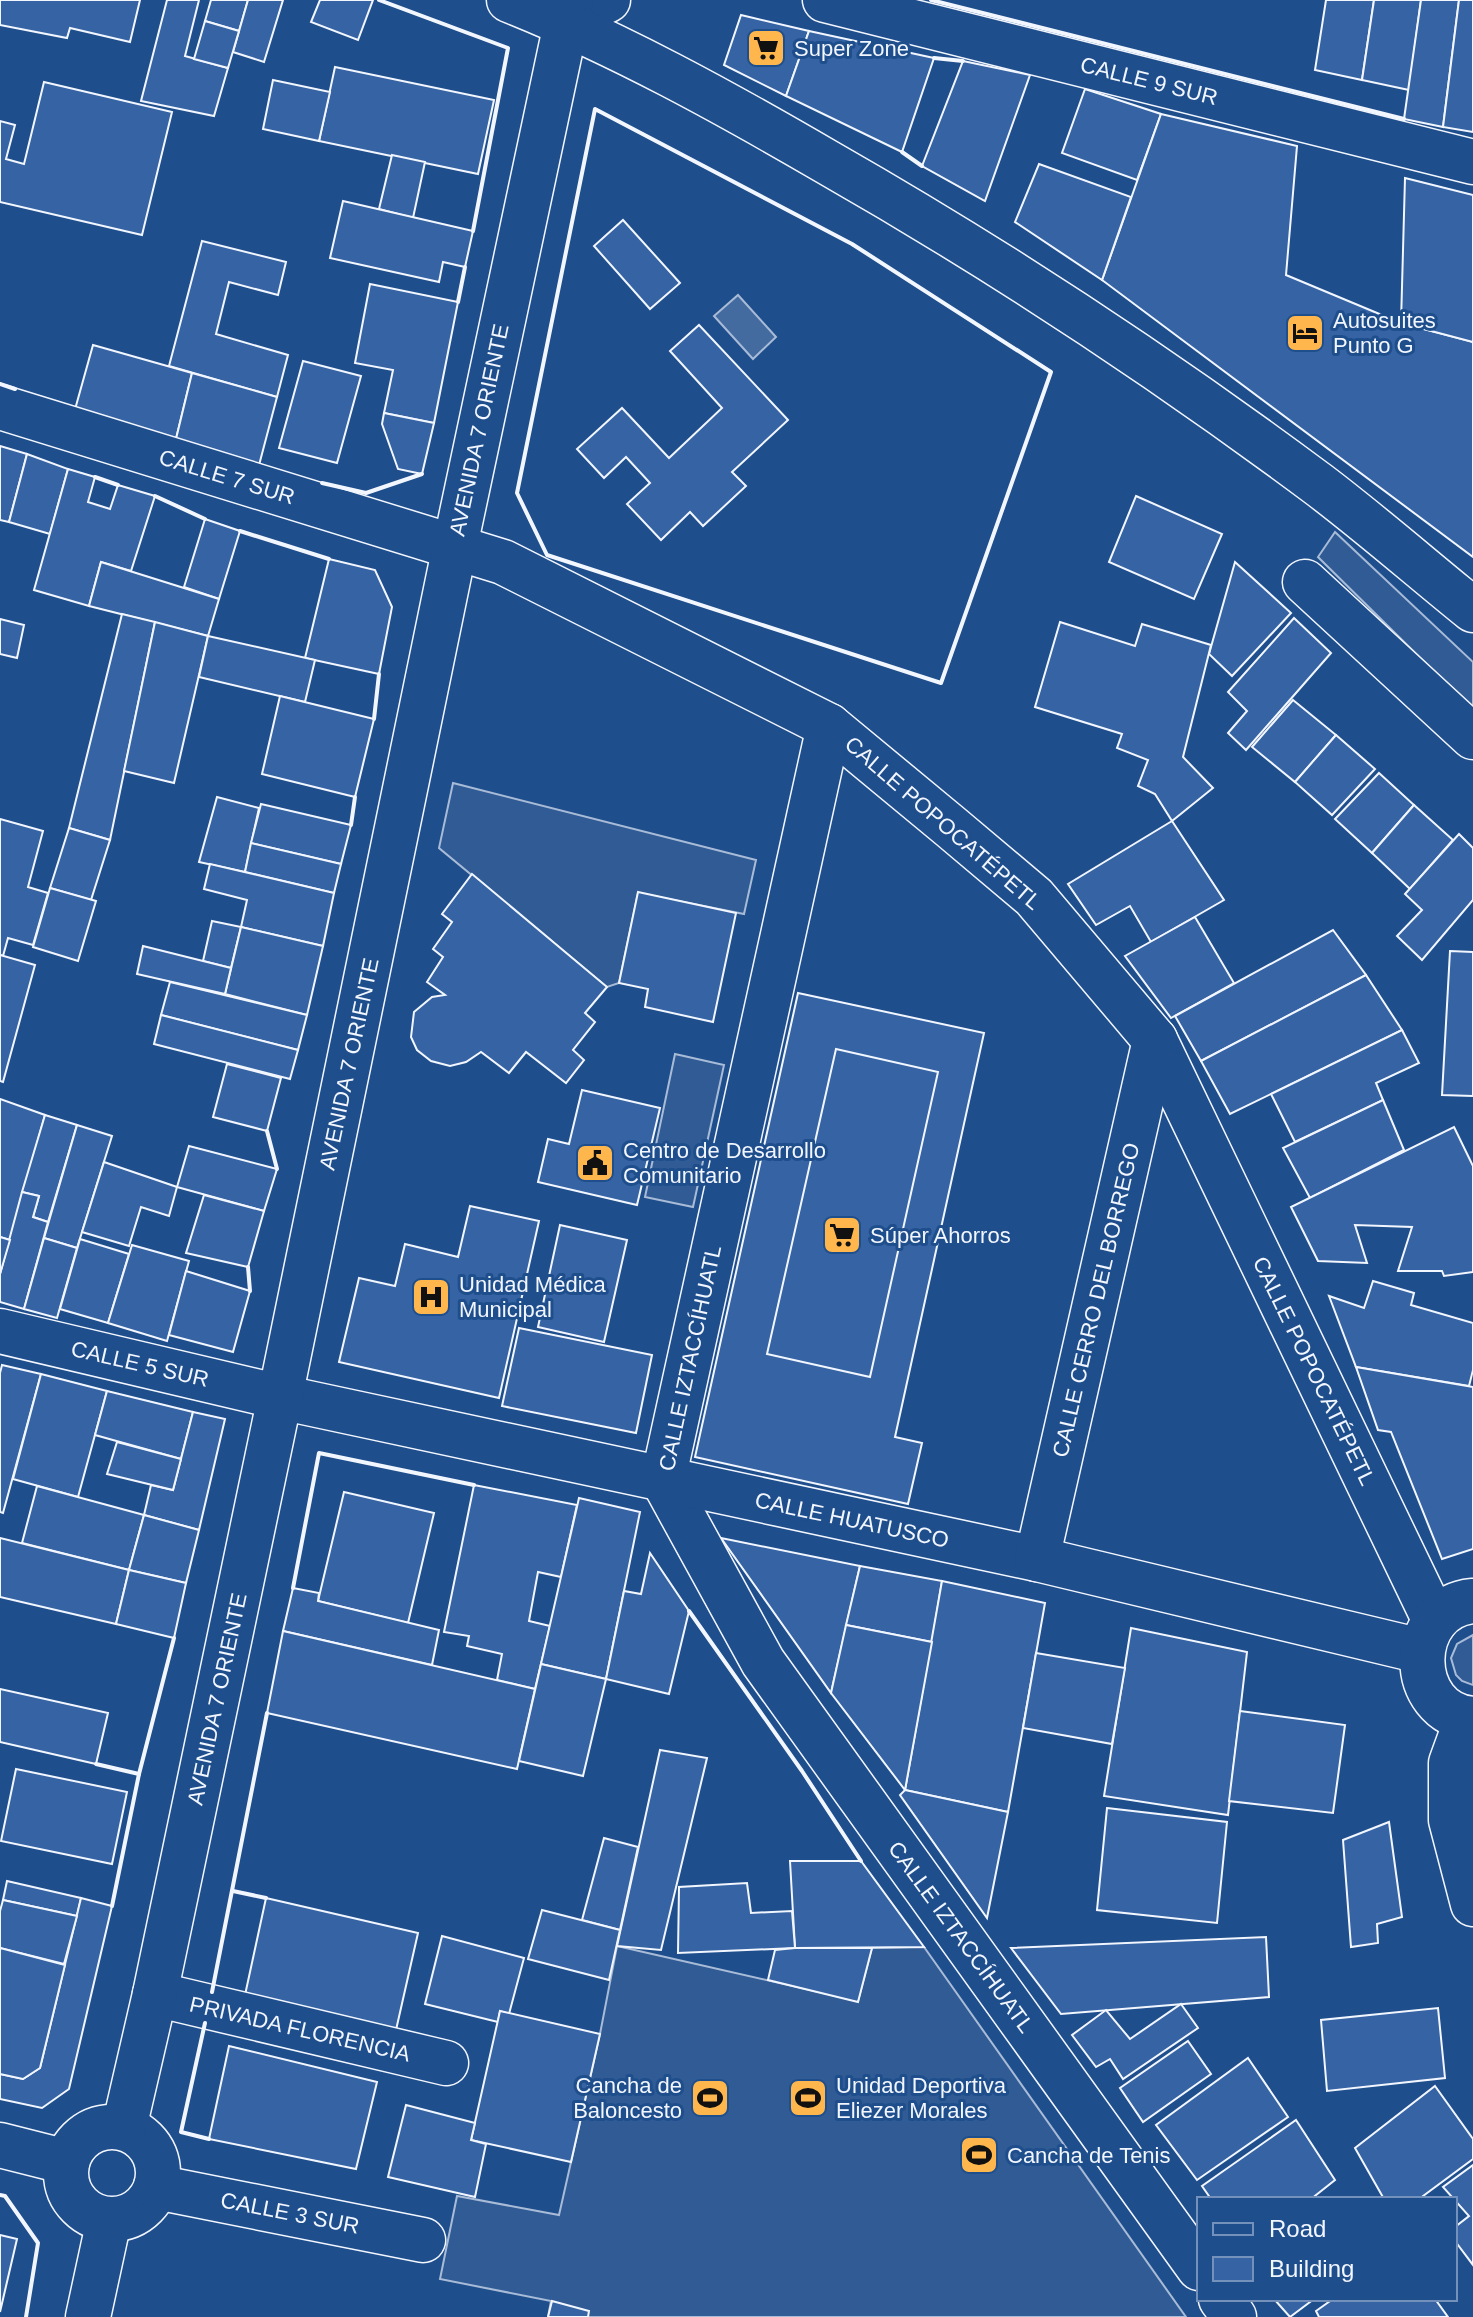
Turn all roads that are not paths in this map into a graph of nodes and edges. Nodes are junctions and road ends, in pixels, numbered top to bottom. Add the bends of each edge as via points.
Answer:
1 (509, 0) edge
2 (608, 0) edge
3 (825, 0) edge
4 (568, 11) edge
5 (1473, 162) edge
6 (0, 407) edge
7 (455, 546) junction
8 (1305, 582) dead end
9 (1473, 610) edge
10 (829, 726) junction
11 (1473, 737) edge
12 (1155, 1040) junction
13 (0, 1331) edge
14 (280, 1397) junction
15 (663, 1480) junction
16 (1037, 1559) junction
17 (1473, 1601) edge
18 (1428, 1636) junction
19 (1470, 1719) edge
20 (1473, 1904) edge
21 (155, 1994) junction
22 (446, 2063) dead end
23 (124, 2128) junction
24 (0, 2145) edge
25 (67, 2162) junction
26 (156, 2187) junction
27 (109, 2220) junction
28 (423, 2240) dead end
29 (1197, 2265) edge
30 (88, 2317) edge

1 - 4 street
2 - 4 street
3 - 5 street, CALLE 9 SUR
4 - 7 street, AVENIDA 7 ORIENTE
4 - 9 street via 922,216 1115,340 1319,486
6 - 7 street, CALLE 7 SUR
7 - 10 street, CALLE POPOCATÉPETL via 503,562
7 - 14 street, AVENIDA 7 ORIENTE
8 - 11 street
10 - 12 street, CALLE POPOCATÉPETL via 1034,897
10 - 15 street, CALLE IZTACCÍHUATL
12 - 16 street, CALLE CERRO DEL BORREGO
12 - 18 street, CALLE POPOCATÉPETL
13 - 14 street, CALLE 5 SUR
14 - 15 street, CALLE HUATUSCO
14 - 21 street, AVENIDA 7 ORIENTE
15 - 16 street, CALLE HUATUSCO
15 - 29 street, CALLE IZTACCÍHUATL via 763,1662
16 - 18 street, CALLE HUATUSCO
17 - 18 street via 1449,1609
18 - 19 street, CALLE POPOCATÉPETL via 1421,1670 1432,1694 1451,1712
19 - 20 street via 1451,1763 1451,1820
21 - 22 street, PRIVADA FLORENCIA
21 - 23 street, AVENIDA 7 ORIENTE
23 - 25 street via 92,2131 71,2149
23 - 26 street via 155,2155
24 - 25 street
25 - 27 street via 69,2191 76,2202
26 - 27 street via 140,2210
26 - 28 street, CALLE 3 SUR
27 - 30 street

